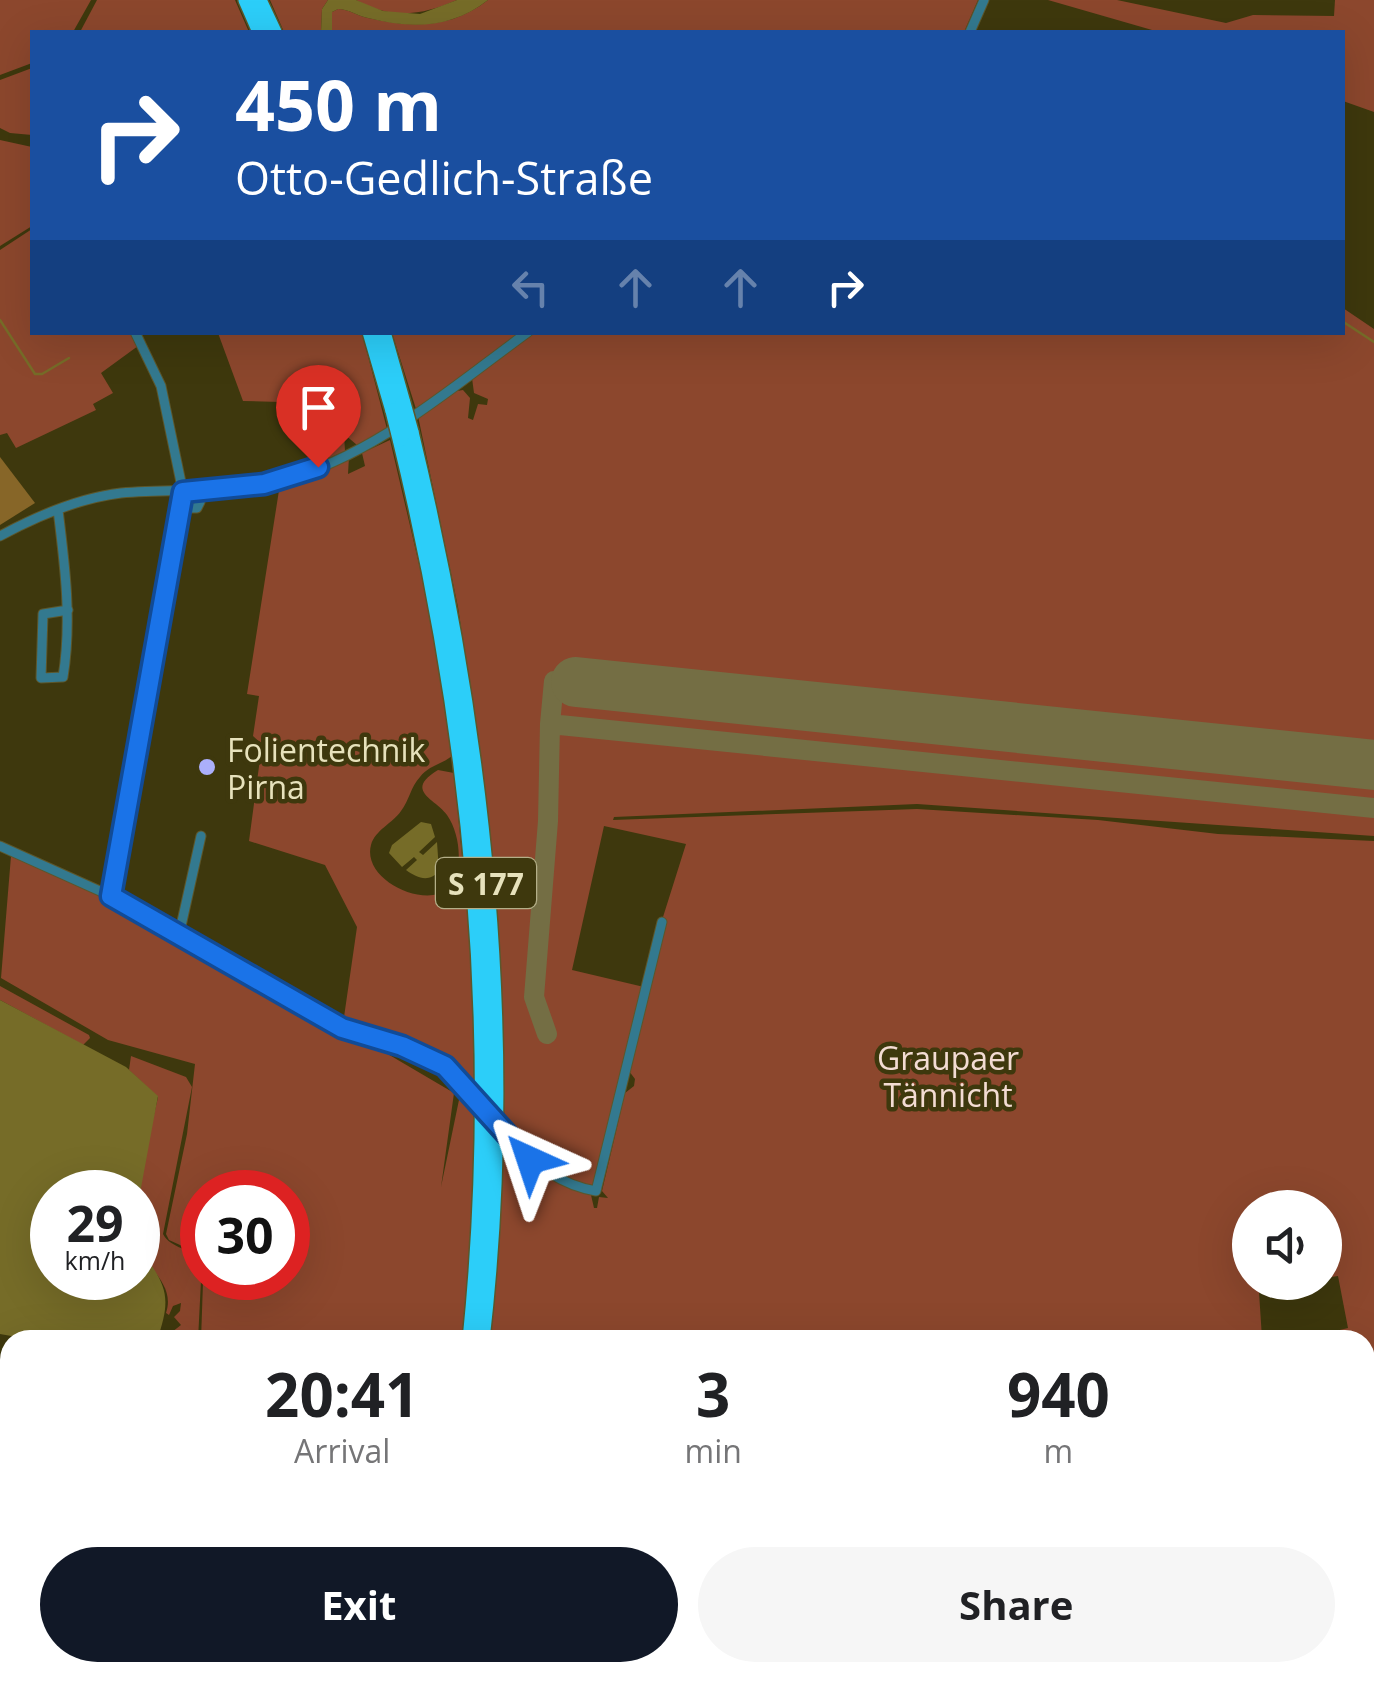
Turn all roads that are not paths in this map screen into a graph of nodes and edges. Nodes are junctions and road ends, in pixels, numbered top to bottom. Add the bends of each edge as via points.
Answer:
1 (246, 0) edge
2 (260, 0) edge
3 (984, 0) edge
4 (259, 30) edge
5 (273, 30) edge
6 (971, 30) edge
7 (136, 335) edge
8 (371, 335) edge
9 (384, 335) edge
10 (524, 335) edge
11 (398, 407) junction
12 (406, 436) junction
13 (198, 491) junction
14 (183, 492) junction
15 (180, 508) junction
16 (58, 510) junction
17 (0, 536) edge
18 (68, 610) junction
19 (201, 836) dead end
20 (0, 846) edge
21 (111, 896) junction
22 (662, 922) dead end
23 (179, 935) junction
24 (471, 1330) edge
25 (483, 1330) edge

1 - 4 highway
2 - 5 highway
3 - 6 street
7 - 14 street via 164,396
8 - 11 highway, S 177
9 - 11 highway, S 177
10 - 13 street via 350,453 279,481
11 - 12 highway, S 177, bridge
12 - 24 highway, S 177 via 455,710 480,959 481,1176
12 - 25 highway, S 177 via 450,608 485,868 495,1087
13 - 14 street
13 - 15 street via 197,508
14 - 15 street
14 - 16 street via 123,493
15 - 21 street
16 - 17 street
16 - 18 street
18 - 18 street via 64,677 41,678 43,614
19 - 23 street
20 - 21 street
21 - 23 street
22 - 23 street, bridge via 596,1191 539,1168 466,1085 430,1058 342,1028

